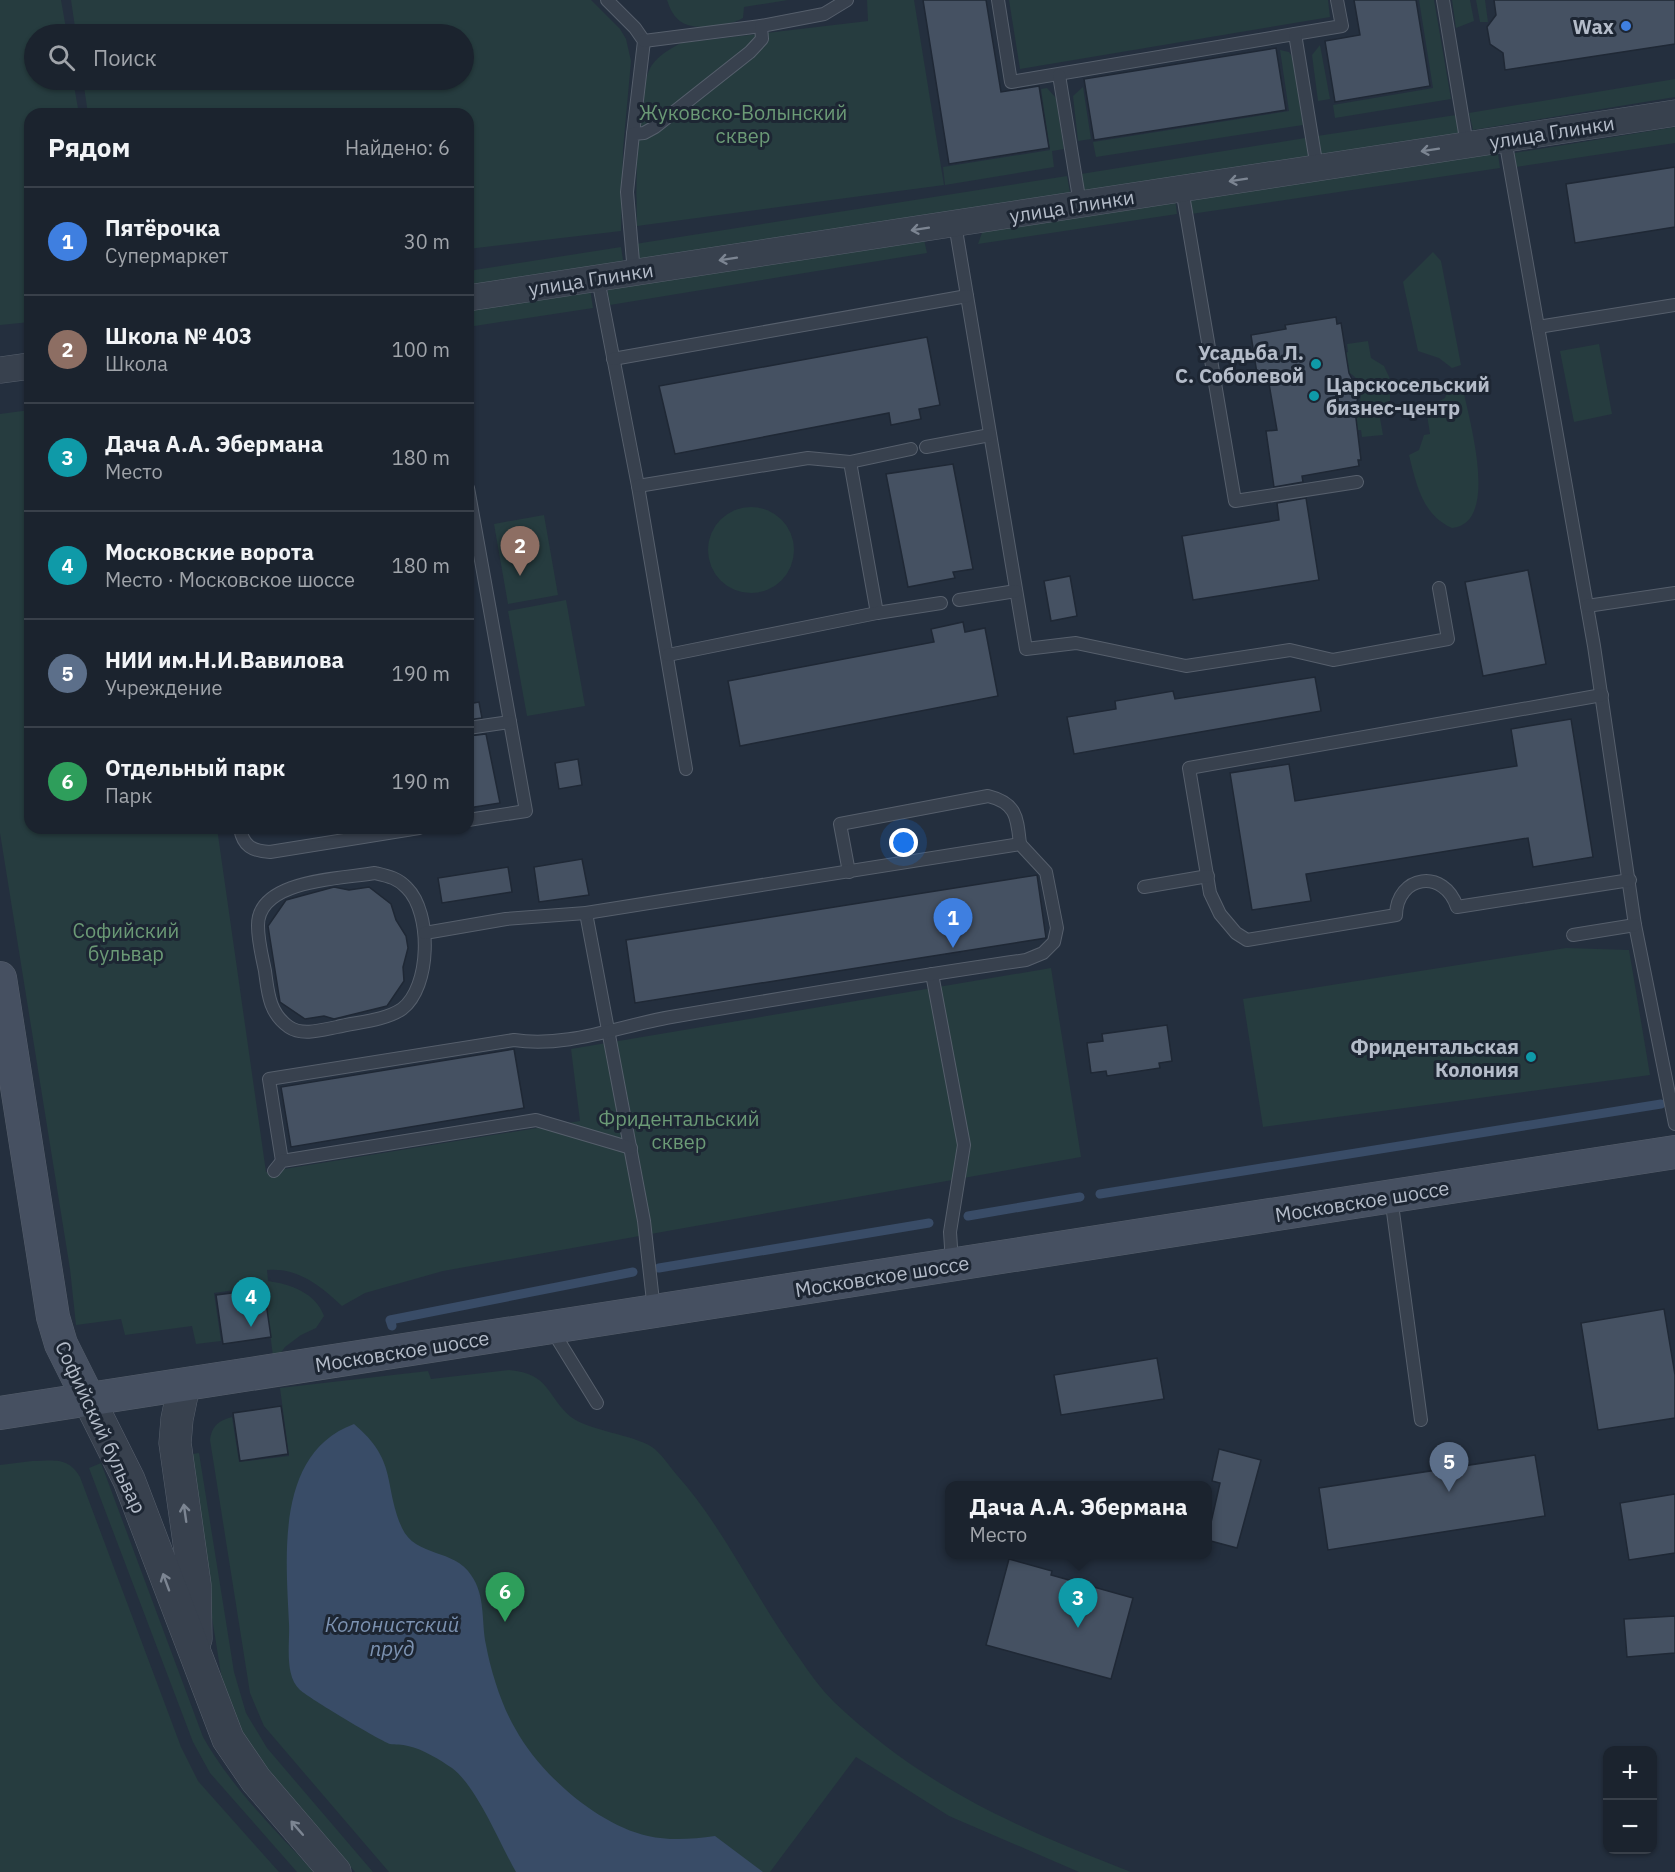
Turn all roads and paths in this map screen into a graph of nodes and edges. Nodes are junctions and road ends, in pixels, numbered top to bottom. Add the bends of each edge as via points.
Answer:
1 (607, 0) edge
2 (847, 0) edge
3 (998, 0) edge
4 (1337, 0) edge
5 (1443, 0) edge
6 (762, 26) junction
7 (1295, 34) junction
8 (644, 41) junction
9 (1059, 75) junction
10 (1675, 112) edge
11 (633, 134) junction
12 (1504, 139) junction
13 (1467, 145) junction
14 (1317, 168) junction
15 (1182, 189) junction
16 (1080, 204) junction
17 (955, 224) junction
18 (634, 273) junction
19 (598, 279) junction
20 (474, 297) edge
21 (967, 297) junction
22 (1675, 304) edge
23 (1538, 327) junction
24 (613, 359) junction
25 (24, 367) edge
26 (0, 370) edge
27 (990, 435) junction
28 (926, 447) dead end
29 (911, 449) dead end
30 (850, 462) junction
31 (1357, 482) dead end
32 (638, 486) junction
33 (474, 521) edge
34 (1440, 588) dead end
35 (1016, 591) junction
36 (1675, 593) edge
37 (959, 600) dead end
38 (941, 603) dead end
39 (1587, 606) junction
40 (877, 613) junction
41 (668, 656) junction
42 (1602, 695) junction
43 (510, 722) junction
44 (474, 727) edge
45 (686, 769) dead end
46 (474, 819) edge
47 (242, 834) edge
48 (382, 834) edge
49 (1020, 844) junction
50 (849, 872) junction
51 (1208, 876) junction
52 (1630, 880) junction
53 (1144, 887) dead end
54 (586, 913) junction
55 (1635, 925) junction
56 (425, 933) junction
57 (1573, 935) dead end
58 (932, 974) junction
59 (0, 978) edge
60 (609, 1031) junction
61 (6, 1053) edge
62 (1675, 1124) edge
63 (631, 1148) junction
64 (1675, 1152) edge
65 (1391, 1196) junction
66 (952, 1265) junction
67 (654, 1311) junction
68 (551, 1327) junction
69 (184, 1385) junction
70 (89, 1400) junction
71 (597, 1403) dead end
72 (0, 1413) edge
73 (1421, 1420) dead end
74 (196, 1655) junction
75 (335, 1872) edge

1 - 8 lane
2 - 6 lane via 824,14
3 - 9 lane via 1011,82
4 - 7 lane via 1342,26
5 - 13 lane
6 - 8 lane
6 - 11 lane via 762,39 750,52 655,127
7 - 9 lane
7 - 14 lane
8 - 11 lane
9 - 16 lane
10 - 12 street, улица Глинки
11 - 18 lane via 627,192
12 - 13 street, улица Глинки
12 - 23 lane
13 -> 14 street, улица Глинки
14 -> 15 street, улица Глинки
15 - 16 street, улица Глинки
15 - 31 lane via 1235,501
16 - 17 street, улица Глинки
17 -> 18 street, улица Глинки
17 - 21 lane
18 - 19 street, улица Глинки
19 - 20 street, улица Глинки
19 - 24 lane
21 - 24 lane
21 - 27 lane
22 - 23 lane
23 - 39 lane
24 - 32 lane
25 - 26 street
27 - 28 lane
27 - 35 lane
29 - 30 lane
30 - 32 lane via 808,458
30 - 40 lane
32 - 41 lane
33 - 43 lane
34 - 35 lane via 1448,639 1333,660 1290,650 1186,666 1076,643 1026,650
35 - 37 lane
36 - 39 lane
38 - 40 lane
39 - 42 lane
40 - 41 lane
41 - 45 lane
42 - 51 lane via 1189,768
42 - 52 lane
43 - 44 lane
43 - 46 lane via 526,811
47 - 48 lane via 246,845 256,852 270,852
49 - 50 lane
49 - 50 lane via 1012,808 1002,799 988,796 840,824
49 - 58 lane via 1046,872 1057,928 1054,942 1043,953 1026,960
50 - 54 lane
51 - 52 lane via 1210,893 1220,914 1247,940 1396,915 1399,897 1422,881 1440,884 1457,907
51 - 53 lane
52 - 55 lane
54 - 56 lane via 506,919
54 - 60 lane
55 - 57 lane
55 - 62 lane
56 - 56 lane via 417,990 389,1016 313,1032 294,1031 281,1022 271,1006 257,925 270,898 285,888 375,873 393,877 417,901
58 - 60 lane via 631,1024
58 - 66 lane via 964,1145 950,1232
59 - 61 main road, Софийский бульвар
60 - 63 lane
60 - 63 lane via 540,1044 514,1040 268,1079 278,1166 536,1120
61 - 70 main road, Софийский бульвар via 53,1317 61,1344
63 - 67 lane
64 - 65 main road, Московское шоссе
65 - 66 main road, Московское шоссе
65 - 73 lane
66 - 67 main road, Московское шоссе
67 - 68 main road, Московское шоссе
68 - 69 main road, Московское шоссе
68 - 71 lane
69 - 70 main road, Московское шоссе
74 -> 69 street, Софийский бульвар via 195,1585 175,1443
70 - 72 main road, Московское шоссе
74 -> 70 street, Софийский бульвар via 129,1480
75 -> 74 street, Софийский бульвар via 256,1780 228,1740

